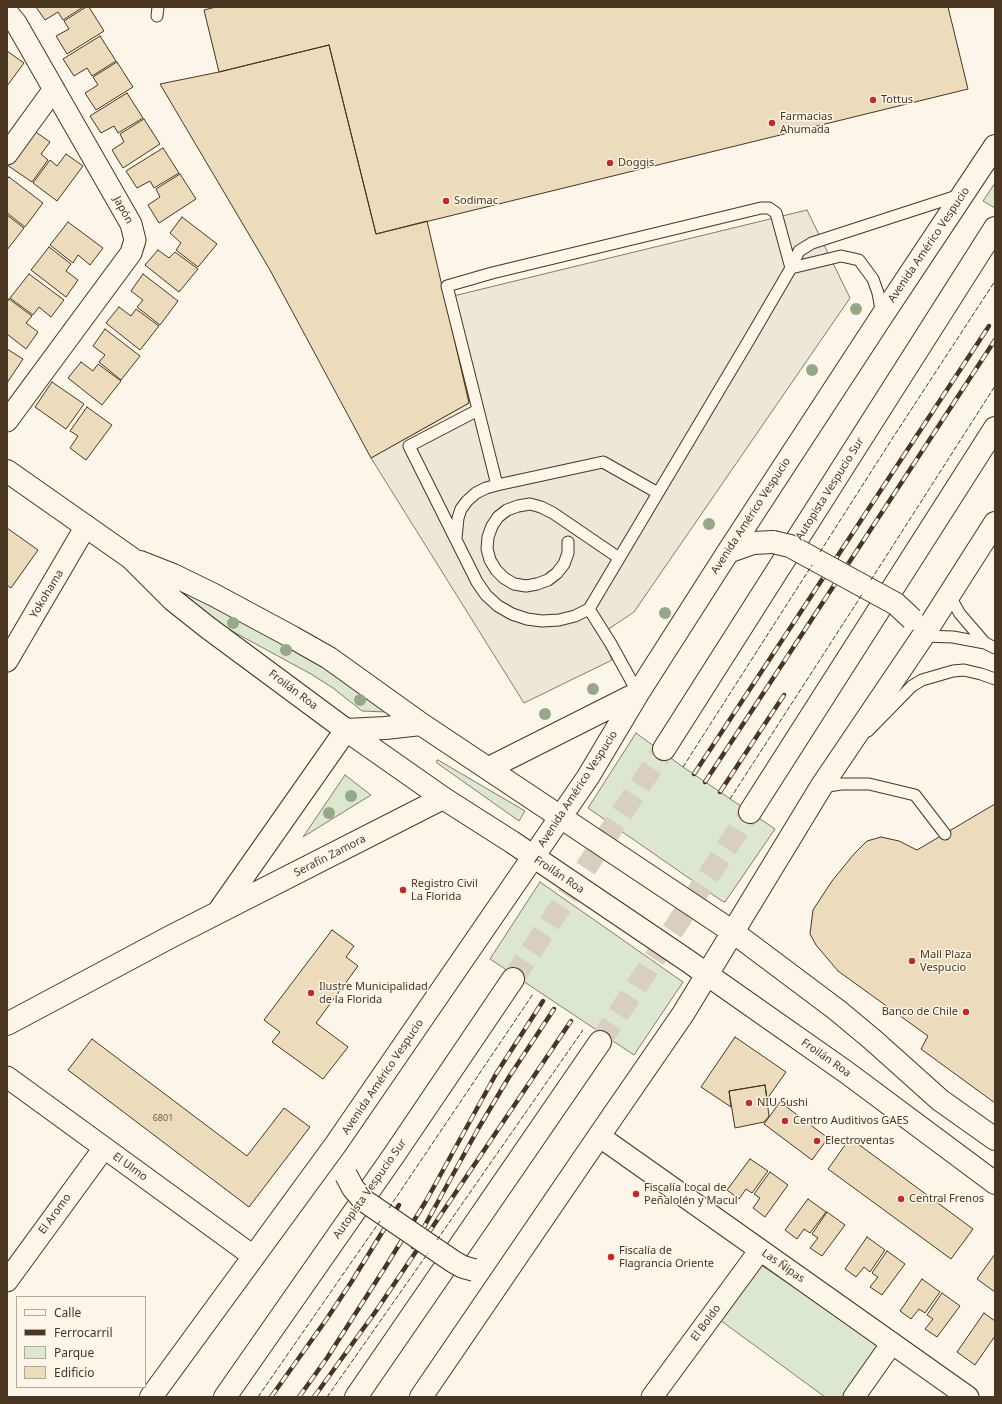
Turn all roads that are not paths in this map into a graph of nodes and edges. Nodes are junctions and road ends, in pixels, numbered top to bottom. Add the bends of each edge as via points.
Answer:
1 (7, 12) edge
2 (54, 89) junction
3 (994, 148) edge
4 (7, 154) edge
5 (962, 194) junction
6 (995, 228) edge
7 (790, 268) junction
8 (882, 316) junction
9 (478, 410) junction
10 (7, 420) edge
11 (995, 428) edge
12 (7, 471) edge
13 (498, 485) junction
14 (658, 493) junction
15 (995, 523) edge
16 (86, 526) junction
17 (456, 538) junction
18 (568, 542) dead end
19 (728, 552) junction
20 (131, 558) junction
21 (619, 558) junction
22 (949, 595) junction
23 (589, 609) junction
24 (917, 627) junction
25 (990, 646) edge
26 (7, 661) edge
27 (995, 679) edge
28 (638, 693) junction
29 (421, 724) junction
30 (346, 730) junction
31 (664, 749) tunnel mouth
32 (841, 756) junction
33 (489, 768) junction
34 (821, 787) junction
35 (443, 798) junction
36 (750, 812) tunnel mouth
37 (562, 817) junction
38 (945, 834) dead end
39 (534, 858) junction
40 (218, 914) junction
41 (733, 932) junction
42 (708, 975) junction
43 (513, 979) tunnel mouth
44 (7, 1024) edge
45 (600, 1042) tunnel mouth
46 (7, 1076) edge
47 (599, 1136) junction
48 (995, 1139) edge
49 (336, 1144) junction
50 (104, 1148) junction
51 (995, 1183) edge
52 (760, 1250) junction
53 (253, 1256) junction
54 (512, 1265) junction
55 (7, 1281) edge
56 (892, 1343) junction
57 (151, 1397) edge
58 (225, 1397) edge
59 (356, 1397) edge
60 (421, 1397) edge
61 (652, 1397) edge
62 (854, 1397) edge
63 (968, 1397) edge

1 - 2 street, Japón
2 - 4 street
2 - 10 street, Japón via 131,224 135,240 131,253
3 - 5 main road, Avenida Américo Vespucio
5 - 7 lane via 812,243 799,251
5 - 8 main road, Avenida Américo Vespucio
6 - 31 main road, Autopista Vespucio Sur
7 - 8 lane via 841,256 859,260 873,279
7 - 9 lane via 776,213 769,208 761,208 447,286
7 - 14 lane
8 - 19 main road, Avenida Américo Vespucio
9 - 13 lane
9 - 17 lane via 409,446
11 - 36 main road
12 - 16 main road, Froilán Roa
13 - 14 lane via 604,462
13 - 17 lane via 476,493 467,501 458,518
14 - 21 lane
15 - 22 main road
16 - 20 main road, Froilán Roa
16 - 26 street, Yokohama
17 - 23 lane via 481,588 498,606 512,614 542,621 559,620
18 - 21 lane via 568,553 557,573 548,580 526,586 514,584 504,578 490,560 487,549 488,537 498,517 507,510 530,504 541,506 553,513
19 - 24 main road, bridge via 753,544 773,542 790,546 896,604
19 - 28 main road, Avenida Américo Vespucio
20 - 29 main road, Froilán Roa via 180,579 329,658
20 - 30 main road, Froilán Roa via 173,600
21 - 23 lane
22 - 24 main road
22 - 25 lane via 960,614
23 - 28 lane
24 - 25 lane
24 - 32 main road
27 - 32 lane via 964,670 922,680 912,686
28 - 33 main road
28 - 37 main road, Avenida Américo Vespucio
29 - 30 main road
29 - 33 main road, Froilán Roa
30 - 35 main road, Froilán Roa
30 - 40 main road, Serafín Zamora
32 - 34 main road
33 - 37 main road, Froilán Roa
34 - 38 lane via 869,784 916,795
34 - 41 main road
35 - 39 main road, Froilán Roa
35 - 40 main road, Serafín Zamora
37 - 39 main road, Avenida Américo Vespucio
37 - 41 main road, Froilán Roa
39 - 42 main road, Froilán Roa
39 - 49 main road, Avenida Américo Vespucio
40 - 44 main road, Serafín Zamora
41 - 42 main road
41 - 48 main road, Froilán Roa via 837,1010 940,1100
42 - 47 main road
42 - 51 main road, Froilán Roa via 846,1072
43 - 58 main road, Autopista Vespucio Sur
45 - 59 main road
46 - 50 street, El Ulmo
47 - 52 street, Las Ñipas
47 - 54 main road
49 - 53 main road, Avenida Américo Vespucio
49 - 54 main road, bridge via 346,1175 363,1200 462,1267 492,1270
50 - 53 street, El Ulmo
50 - 55 street, El Aromo
52 - 56 street, Las Ñipas
52 - 61 street, El Boldo
53 - 57 main road, Avenida Américo Vespucio
54 - 60 main road
56 - 62 street
56 - 63 street, Las Ñipas

